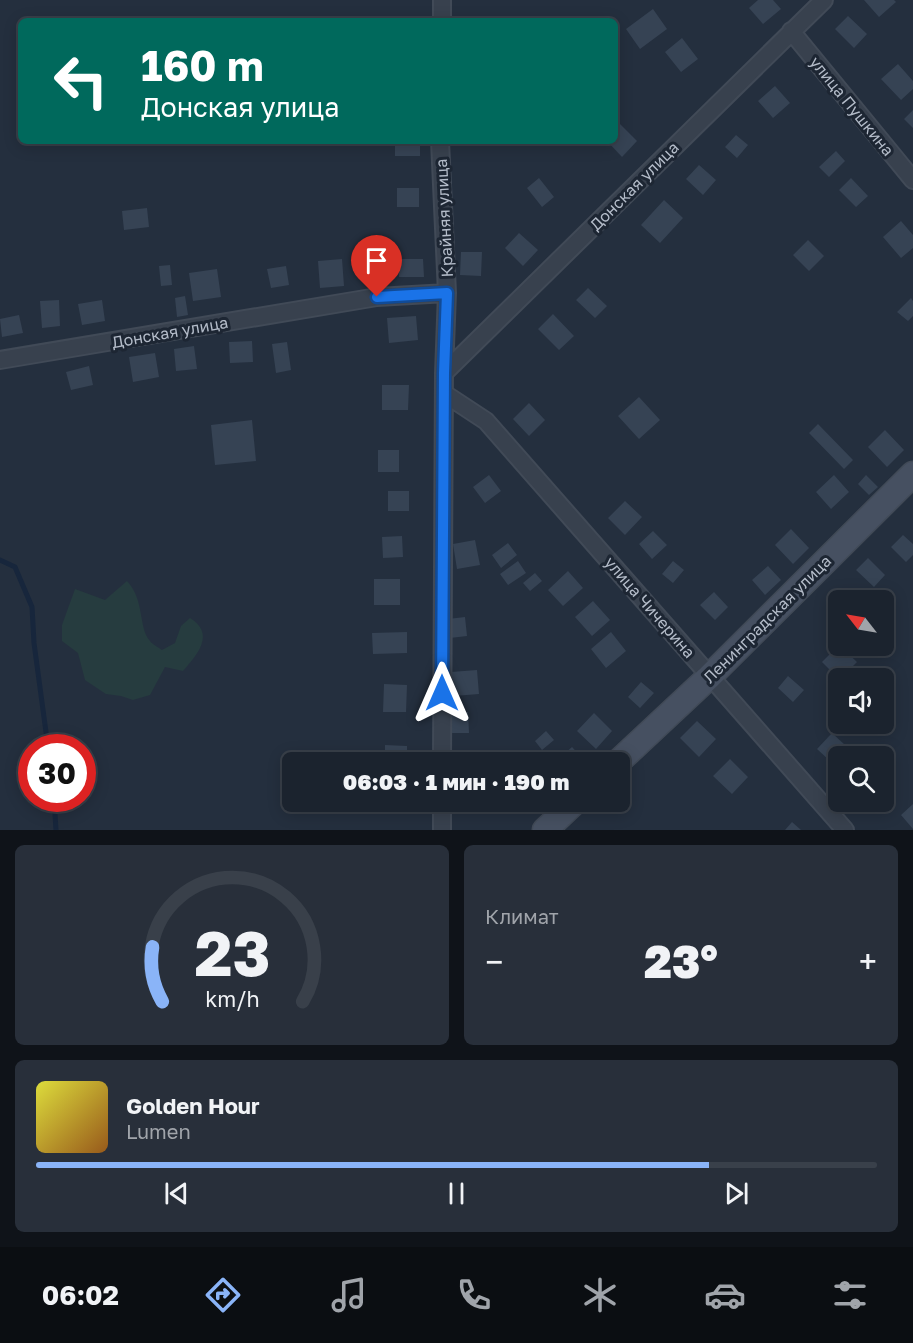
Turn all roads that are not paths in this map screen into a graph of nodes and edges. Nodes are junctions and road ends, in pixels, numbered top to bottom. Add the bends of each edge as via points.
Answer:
1 (442, 0) edge
2 (824, 0) edge
3 (442, 18) edge
4 (791, 31) junction
5 (440, 144) edge
6 (913, 180) edge
7 (447, 293) junction
8 (0, 360) edge
9 (444, 373) junction
10 (445, 394) junction
11 (913, 474) edge
12 (709, 677) junction
13 (442, 752) edge
14 (629, 752) edge
15 (442, 812) edge
16 (564, 812) edge
17 (441, 830) edge
18 (544, 830) edge
19 (845, 830) edge

1 - 3 street
2 - 4 street, Донская улица
4 - 6 street, улица Пушкина
4 - 9 street, Донская улица
5 - 7 street, Крайняя улица
7 - 8 street, Донская улица via 377,297
7 - 9 street, Крайняя улица
9 - 10 street, Крайняя улица
10 - 12 street, улица Чичерина via 486,421
10 - 13 street, Крайняя улица
11 - 12 street, Ленинградская улица
12 - 14 street, Ленинградская улица
12 - 19 street, улица Чичерина
15 - 17 street
16 - 18 street

